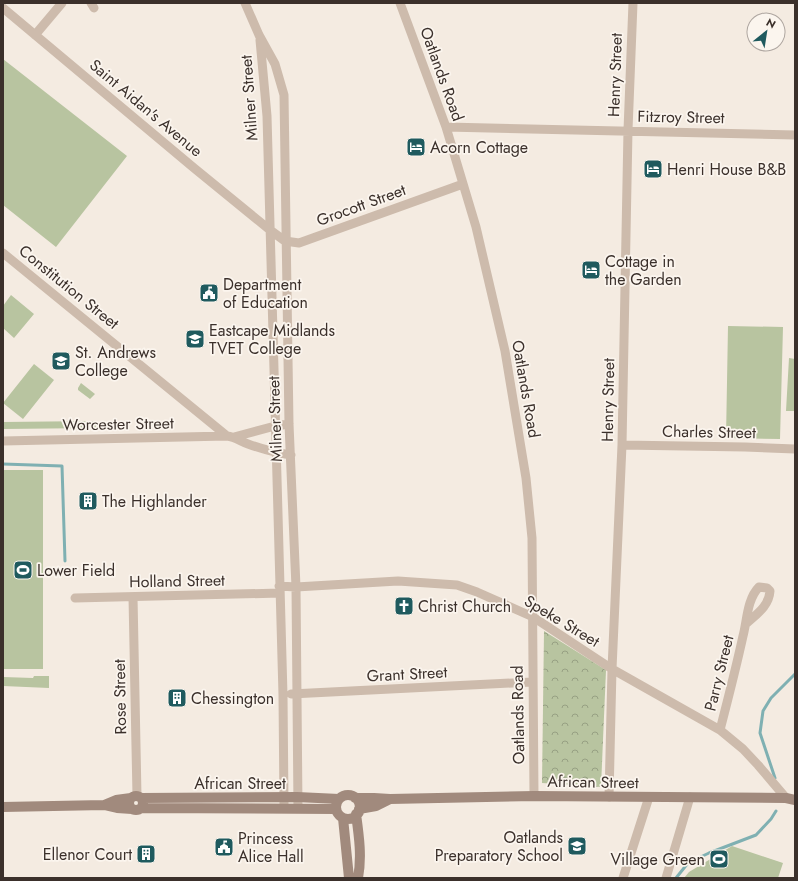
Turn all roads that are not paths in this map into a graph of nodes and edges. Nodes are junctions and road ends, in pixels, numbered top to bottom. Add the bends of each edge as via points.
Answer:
1 (62, 3) edge
2 (245, 3) edge
3 (400, 3) edge
4 (633, 3) edge
5 (3, 8) edge
6 (35, 35) junction
7 (259, 35) junction
8 (446, 127) junction
9 (628, 130) junction
10 (795, 135) edge
11 (463, 184) junction
12 (270, 230) junction
13 (286, 241) junction
14 (3, 253) edge
15 (289, 424) junction
16 (275, 426) junction
17 (231, 437) junction
18 (3, 441) edge
19 (622, 445) junction
20 (795, 449) edge
21 (276, 453) junction
22 (291, 455) junction
23 (296, 586) junction
24 (280, 589) junction
25 (133, 597) junction
26 (75, 598) dead end
27 (533, 617) junction
28 (747, 623) dead end
29 (612, 669) junction
30 (532, 682) junction
31 (297, 694) junction
32 (283, 695) junction
33 (720, 730) junction
34 (534, 796) junction
35 (609, 797) junction
36 (649, 797) junction
37 (690, 797) junction
38 (355, 798) junction
39 (390, 799) junction
40 (791, 799) edge
41 (136, 802) junction
42 (284, 803) junction
43 (298, 803) junction
44 (338, 804) junction
45 (3, 806) edge
46 (358, 812) junction
47 (343, 818) junction
48 (349, 878) edge
49 (358, 878) edge
50 (623, 878) edge
51 (666, 878) edge

1 - 6 street
2 - 7 street, Milner Street
3 - 8 street, Oatlands Road
4 - 9 street, Henry Street
5 - 6 street, Saint Aidan's Avenue
6 - 12 street, Saint Aidan's Avenue
7 - 12 street, Milner Street via 267,116
7 - 13 street, Milner Street via 275,64 284,95
8 - 9 street, Fitzroy Street
8 - 11 street, Oatlands Road
9 - 10 street, Fitzroy Street
9 - 19 street, Henry Street
11 - 13 street, Grocott Street via 299,243
11 - 27 street, Oatlands Road via 476,226 505,351 526,478 532,538
12 - 13 street
12 - 16 street, Milner Street
13 - 15 street, Milner Street
14 - 17 street, Constitution Street
15 - 16 street, Worcester Street
15 - 22 street, Milner Street
16 - 17 street, Worcester Street
16 - 21 street, Milner Street
17 - 18 street, Worcester Street
17 - 21 street, Worcester Street
19 - 20 street, Charles Street
19 - 29 street, Henry Street
21 - 22 street, Worcester Street
21 - 24 street, Milner Street
22 - 23 street, Milner Street
23 - 24 street, Speke Street
23 - 27 street, Speke Street via 398,581 457,584
23 - 31 street, Milner Street
24 - 25 street, Holland Street
24 - 32 street, Milner Street
25 - 26 street, Holland Street
25 - 41 street, Rose Street
27 - 29 street, Speke Street
27 - 30 street, Oatlands Road
28 - 33 street, Parry Street
29 - 33 street, Speke Street
29 - 35 street, Henry Street
30 - 31 street, Grant Street
30 - 34 street, Oatlands Road
31 - 32 street, Grant Street
31 - 43 street, Milner Street
32 - 42 street, Milner Street
33 - 40 street, Speke Street via 748,754
34 - 35 street, African Street
34 - 39 street, African Street
35 - 36 street, African Street
36 - 37 street, African Street
36 - 50 street
37 - 40 street, African Street
37 - 51 street
38 - 39 street, African Street
38 - 44 street via 344,796
38 - 46 street via 359,805
39 - 46 street, African Street
41 - 42 street, African Street via 229,809
41 - 45 street, African Street via 117,808 104,805
42 - 43 street, African Street
43 - 44 street, African Street
44 - 47 street via 340,816
46 - 47 street via 351,818
46 - 49 street
47 - 48 street

